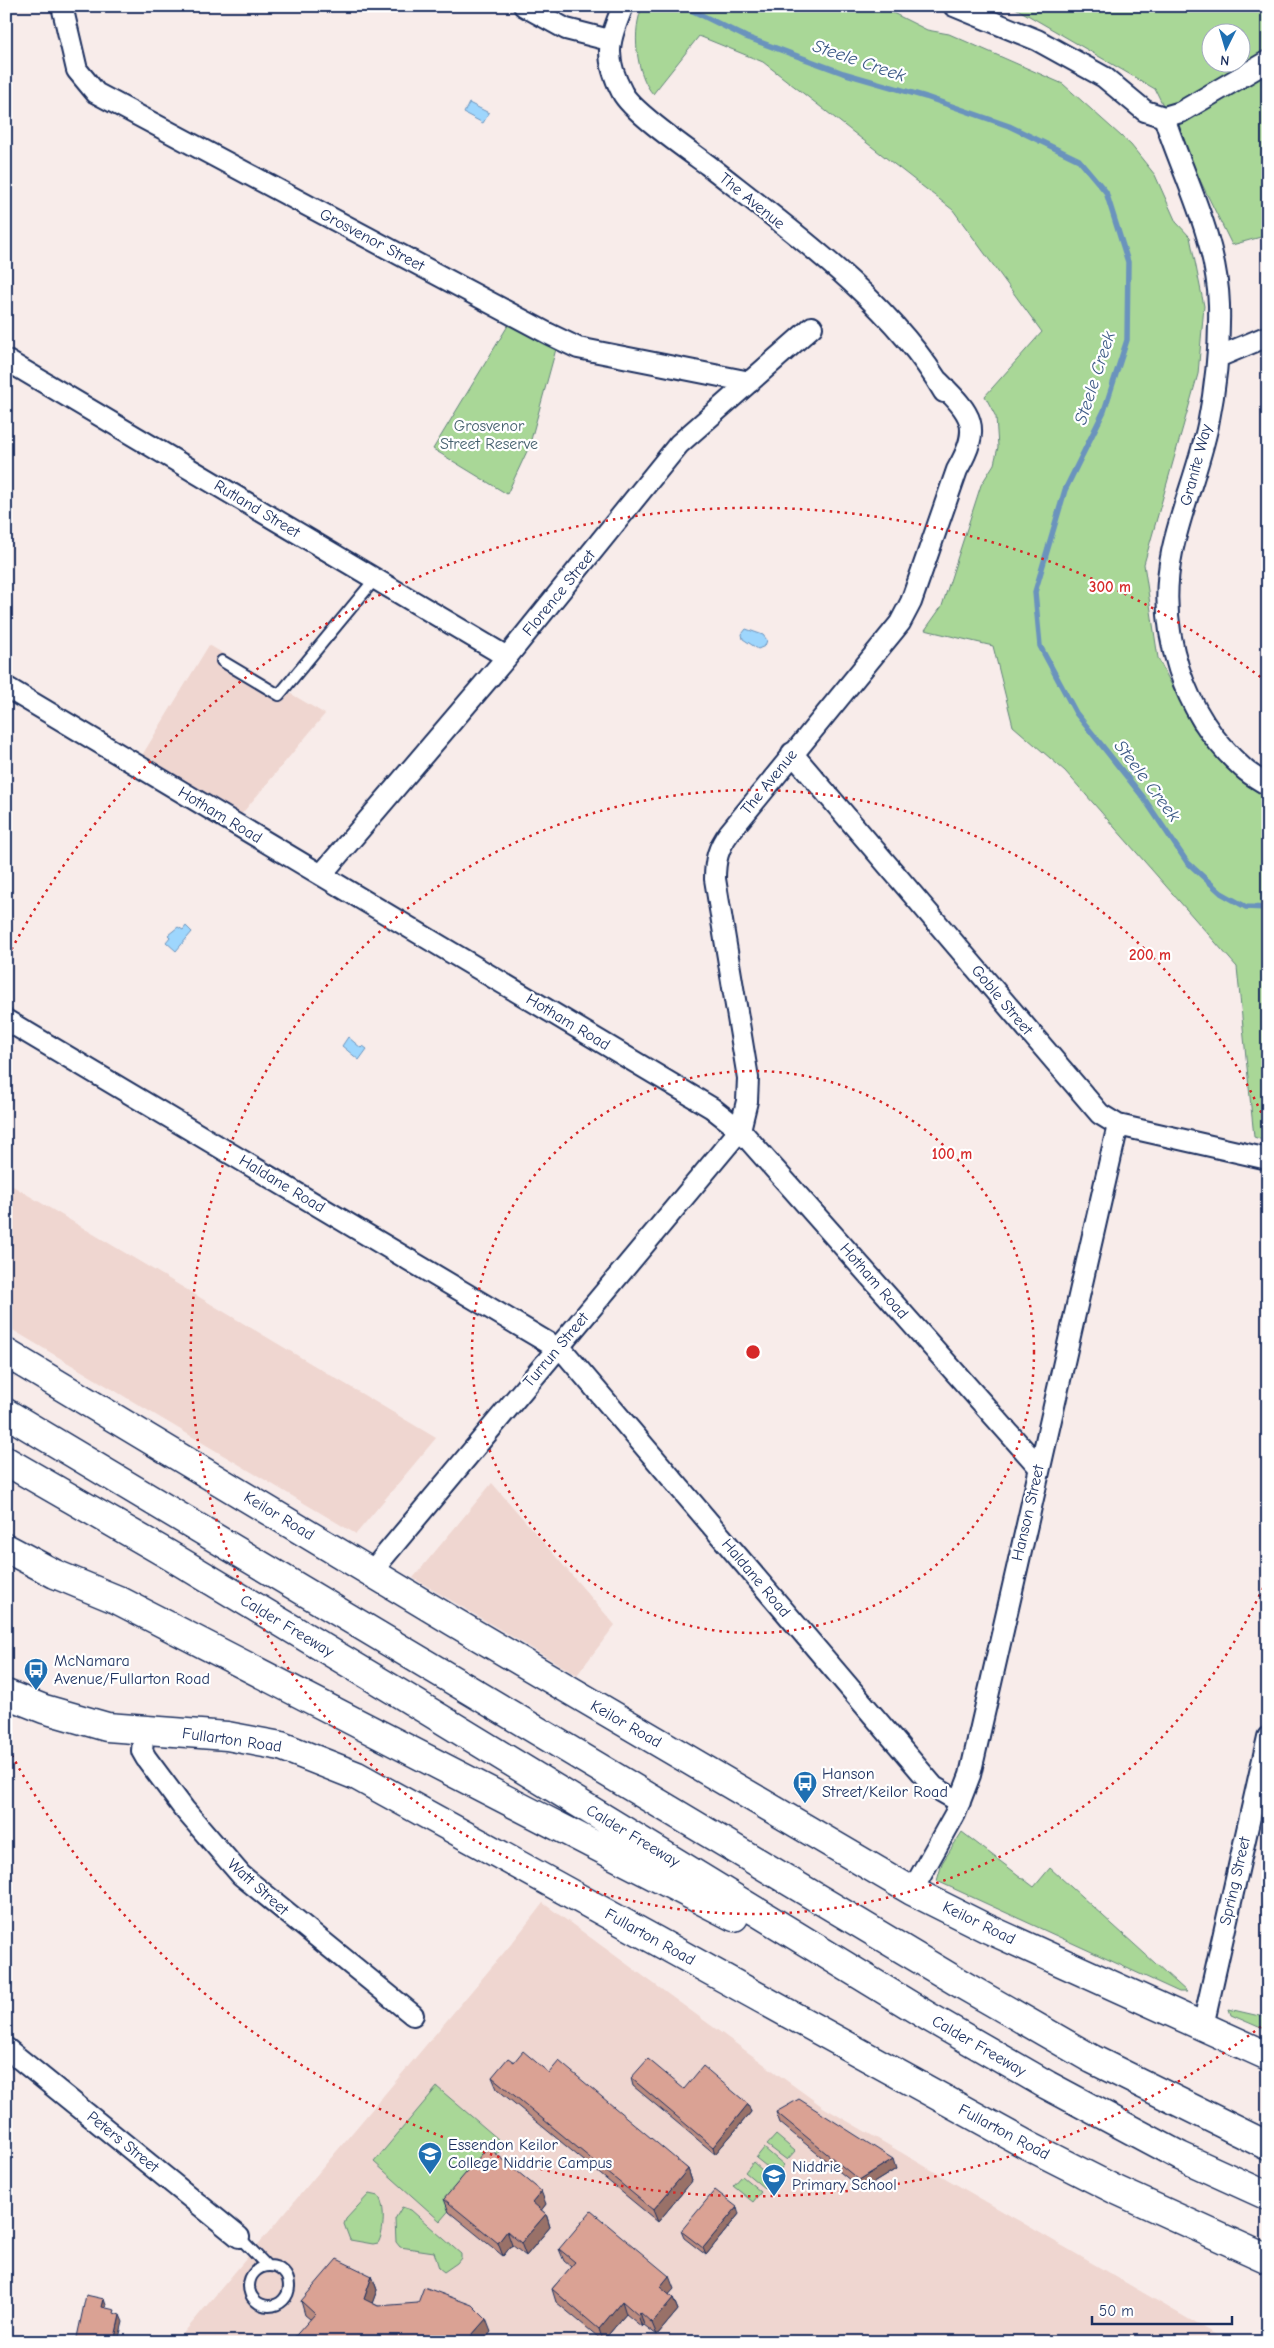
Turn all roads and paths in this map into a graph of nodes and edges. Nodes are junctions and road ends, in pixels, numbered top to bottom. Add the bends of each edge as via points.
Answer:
1 (62, 6) edge
2 (524, 6) edge
3 (623, 6) edge
4 (954, 6) edge
5 (610, 40) junction
6 (1268, 61) edge
7 (1164, 117) junction
8 (812, 327) dead end
9 (1268, 336) edge
10 (1218, 358) junction
11 (6, 360) edge
12 (750, 382) junction
13 (375, 579) junction
14 (507, 658) junction
15 (222, 661) dead end
16 (6, 687) edge
17 (792, 753) junction
18 (1268, 785) edge
19 (321, 875) junction
20 (6, 1020) edge
21 (1118, 1125) junction
22 (740, 1130) junction
23 (1268, 1159) edge
24 (558, 1347) junction
25 (6, 1353) edge
26 (6, 1413) edge
27 (6, 1461) edge
28 (1039, 1467) junction
29 (6, 1548) edge
30 (372, 1571) junction
31 (6, 1694) edge
32 (144, 1730) junction
33 (1268, 1737) edge
34 (960, 1802) junction
35 (912, 1891) junction
36 (413, 2015) dead end
37 (929, 2017) junction
38 (1202, 2026) junction
39 (6, 2048) edge
40 (1268, 2056) edge
41 (1268, 2145) edge
42 (1180, 2156) junction
43 (1268, 2196) edge
44 (1268, 2204) edge
45 (239, 2237) joint
46 (1268, 2259) edge
47 (267, 2266) junction

1 - 12 street, Grosvenor Street via 77,70 96,93 578,348
2 - 5 street via 566,28
3 - 5 street, The Avenue
4 - 7 street via 1037,40 1104,76 1145,111
5 - 17 street, The Avenue via 614,74 623,94 651,122 864,292 965,409 972,432 911,602 900,623
6 - 7 street via 1181,112
7 - 10 street, Granite Way via 1210,244 1219,302
8 - 12 street, Florence Street
9 - 10 street
10 - 18 street, Granite Way via 1207,426 1172,553 1167,615 1177,668 1206,728 1243,768
11 - 13 street, Rutland Street
12 - 14 street, Florence Street via 679,444
13 - 14 street, Rutland Street
13 - 15 lane via 279,695
14 - 19 street, Florence Street
16 - 19 street, Hotham Road
17 - 21 street, Goble Street via 1100,1114
17 - 22 street, The Avenue via 720,845 715,860 715,879 748,1078 748,1101
19 - 22 street, Hotham Road via 712,1108
20 - 24 street, Haldane Road
21 - 23 street, Goble Street
21 - 28 street, Hanson Street
22 - 24 street, Turrun Street
22 - 28 street, Hotham Road
24 - 30 street, Turrun Street
24 - 34 street, Haldane Road via 934,1787
25 - 30 main road, Keilor Road
26 - 41 main road via 956,1981 1092,2059
27 - 37 main road, Calder Freeway via 382,1683
28 - 34 street, Hanson Street via 970,1775
29 - 37 main road via 55,1574 118,1600
30 - 35 main road, Keilor Road
31 - 32 main road, Fullarton Road via 71,1718 107,1727
32 - 36 street, Watt Street via 142,1751 146,1758 184,1809 241,1875
32 - 46 main road, Fullarton Road via 257,1741 299,1752 357,1776 1029,2146 1114,2189
33 - 38 street, Spring Street
34 - 35 street, Hanson Street
35 - 38 main road, Keilor Road
37 - 42 main road, Calder Freeway
38 - 40 main road, Keilor Road
39 - 45 street, Peters Street
42 - 43 main road, Calder Freeway
42 - 44 main road
45 - 47 lane
47 - 47 lane via 285,2273 289,2285 285,2297 275,2305 262,2305 249,2290 251,2276

